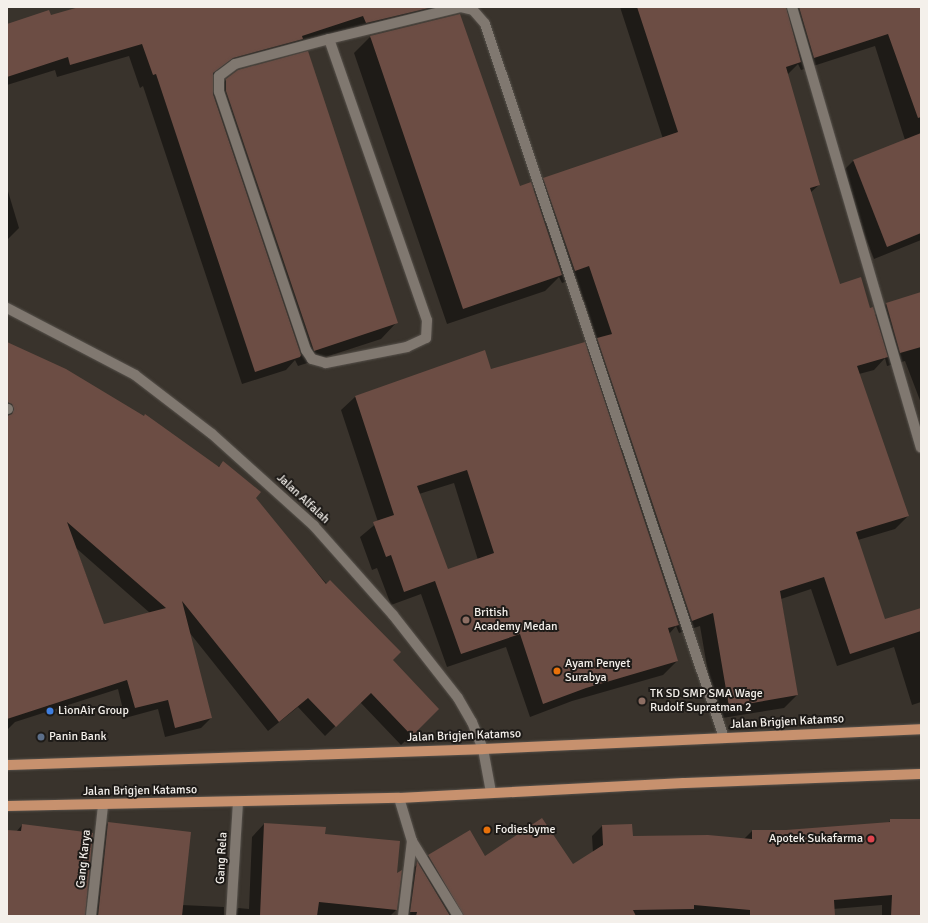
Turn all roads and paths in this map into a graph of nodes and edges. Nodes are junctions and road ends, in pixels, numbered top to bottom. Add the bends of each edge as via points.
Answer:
1 (792, 7) edge
2 (329, 39) junction
3 (7, 308) edge
4 (921, 447) edge
5 (921, 729) edge
6 (724, 738) junction
7 (483, 749) junction
8 (7, 766) edge
9 (921, 774) edge
10 (492, 792) junction
11 (399, 798) junction
12 (238, 802) junction
13 (103, 805) junction
14 (7, 806) edge
15 (412, 841) junction
16 (91, 916) edge
17 (231, 916) edge
18 (403, 916) edge
19 (458, 916) edge

1 - 4 street
2 - 2 street via 235,64 219,76 219,92 306,350 312,359 326,363 407,347 426,338 427,320
2 - 6 street via 460,7 473,10 485,24
3 - 7 street, Jalan Alfalah via 135,375 212,434 314,526 393,615 458,698 472,722
5 - 6 main road, Jalan Brigjen Katamso
6 - 7 main road, Jalan Brigjen Katamso
7 - 8 main road, Jalan Brigjen Katamso
7 - 10 street, Jalan Alfalah
9 - 10 main road, Jalan Brigjen Katamso
10 - 11 main road, Jalan Brigjen Katamso
11 - 12 main road, Jalan Brigjen Katamso
11 - 15 street
12 - 13 main road, Jalan Brigjen Katamso
12 - 17 street, Gang Rela
13 - 14 main road, Jalan Brigjen Katamso
13 - 16 street, Gang Karya
15 - 18 street
15 - 19 street

